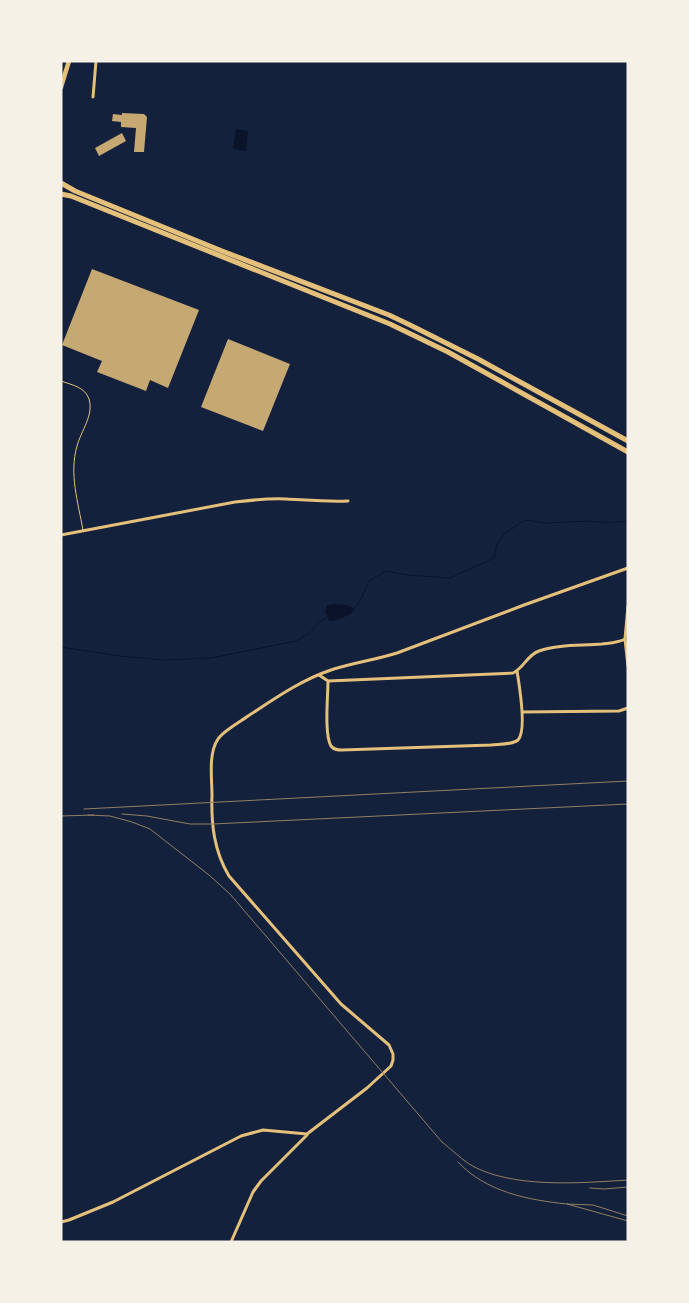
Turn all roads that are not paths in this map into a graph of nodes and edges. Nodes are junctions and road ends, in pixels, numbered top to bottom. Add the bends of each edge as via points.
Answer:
1 (69, 61) edge
2 (96, 61) edge
3 (61, 86) edge
4 (94, 97) dead end
5 (61, 183) edge
6 (61, 194) edge
7 (61, 381) edge
8 (628, 441) edge
9 (628, 452) edge
10 (348, 501) dead end
11 (83, 531) junction
12 (61, 535) edge
13 (628, 568) edge
14 (628, 606) edge
15 (624, 640) junction
16 (628, 666) edge
17 (517, 671) junction
18 (318, 675) junction
19 (328, 681) junction
20 (628, 708) edge
21 (522, 712) junction
22 (307, 1134) junction
23 (61, 1222) edge
24 (231, 1242) edge

1 - 3 main road
2 - 4 street
5 - 8 highway via 90,198 423,330
6 - 9 highway via 390,324
7 - 11 lane via 80,388 90,401 73,467
10 - 11 street via 244,501
11 - 12 street
13 - 18 street via 397,653
14 - 15 street
15 - 16 street
15 - 17 street via 541,650 530,656
17 - 19 street
17 - 21 street
18 - 19 street
18 - 22 street via 288,690 222,735 212,757 215,842 229,876 341,1004 389,1045 393,1054 391,1066 384,1074
19 - 21 street via 328,725 332,746 337,750 509,743 518,740 521,734
20 - 21 street via 619,711
22 - 23 street via 252,1132 113,1202
22 - 24 street via 253,1192

